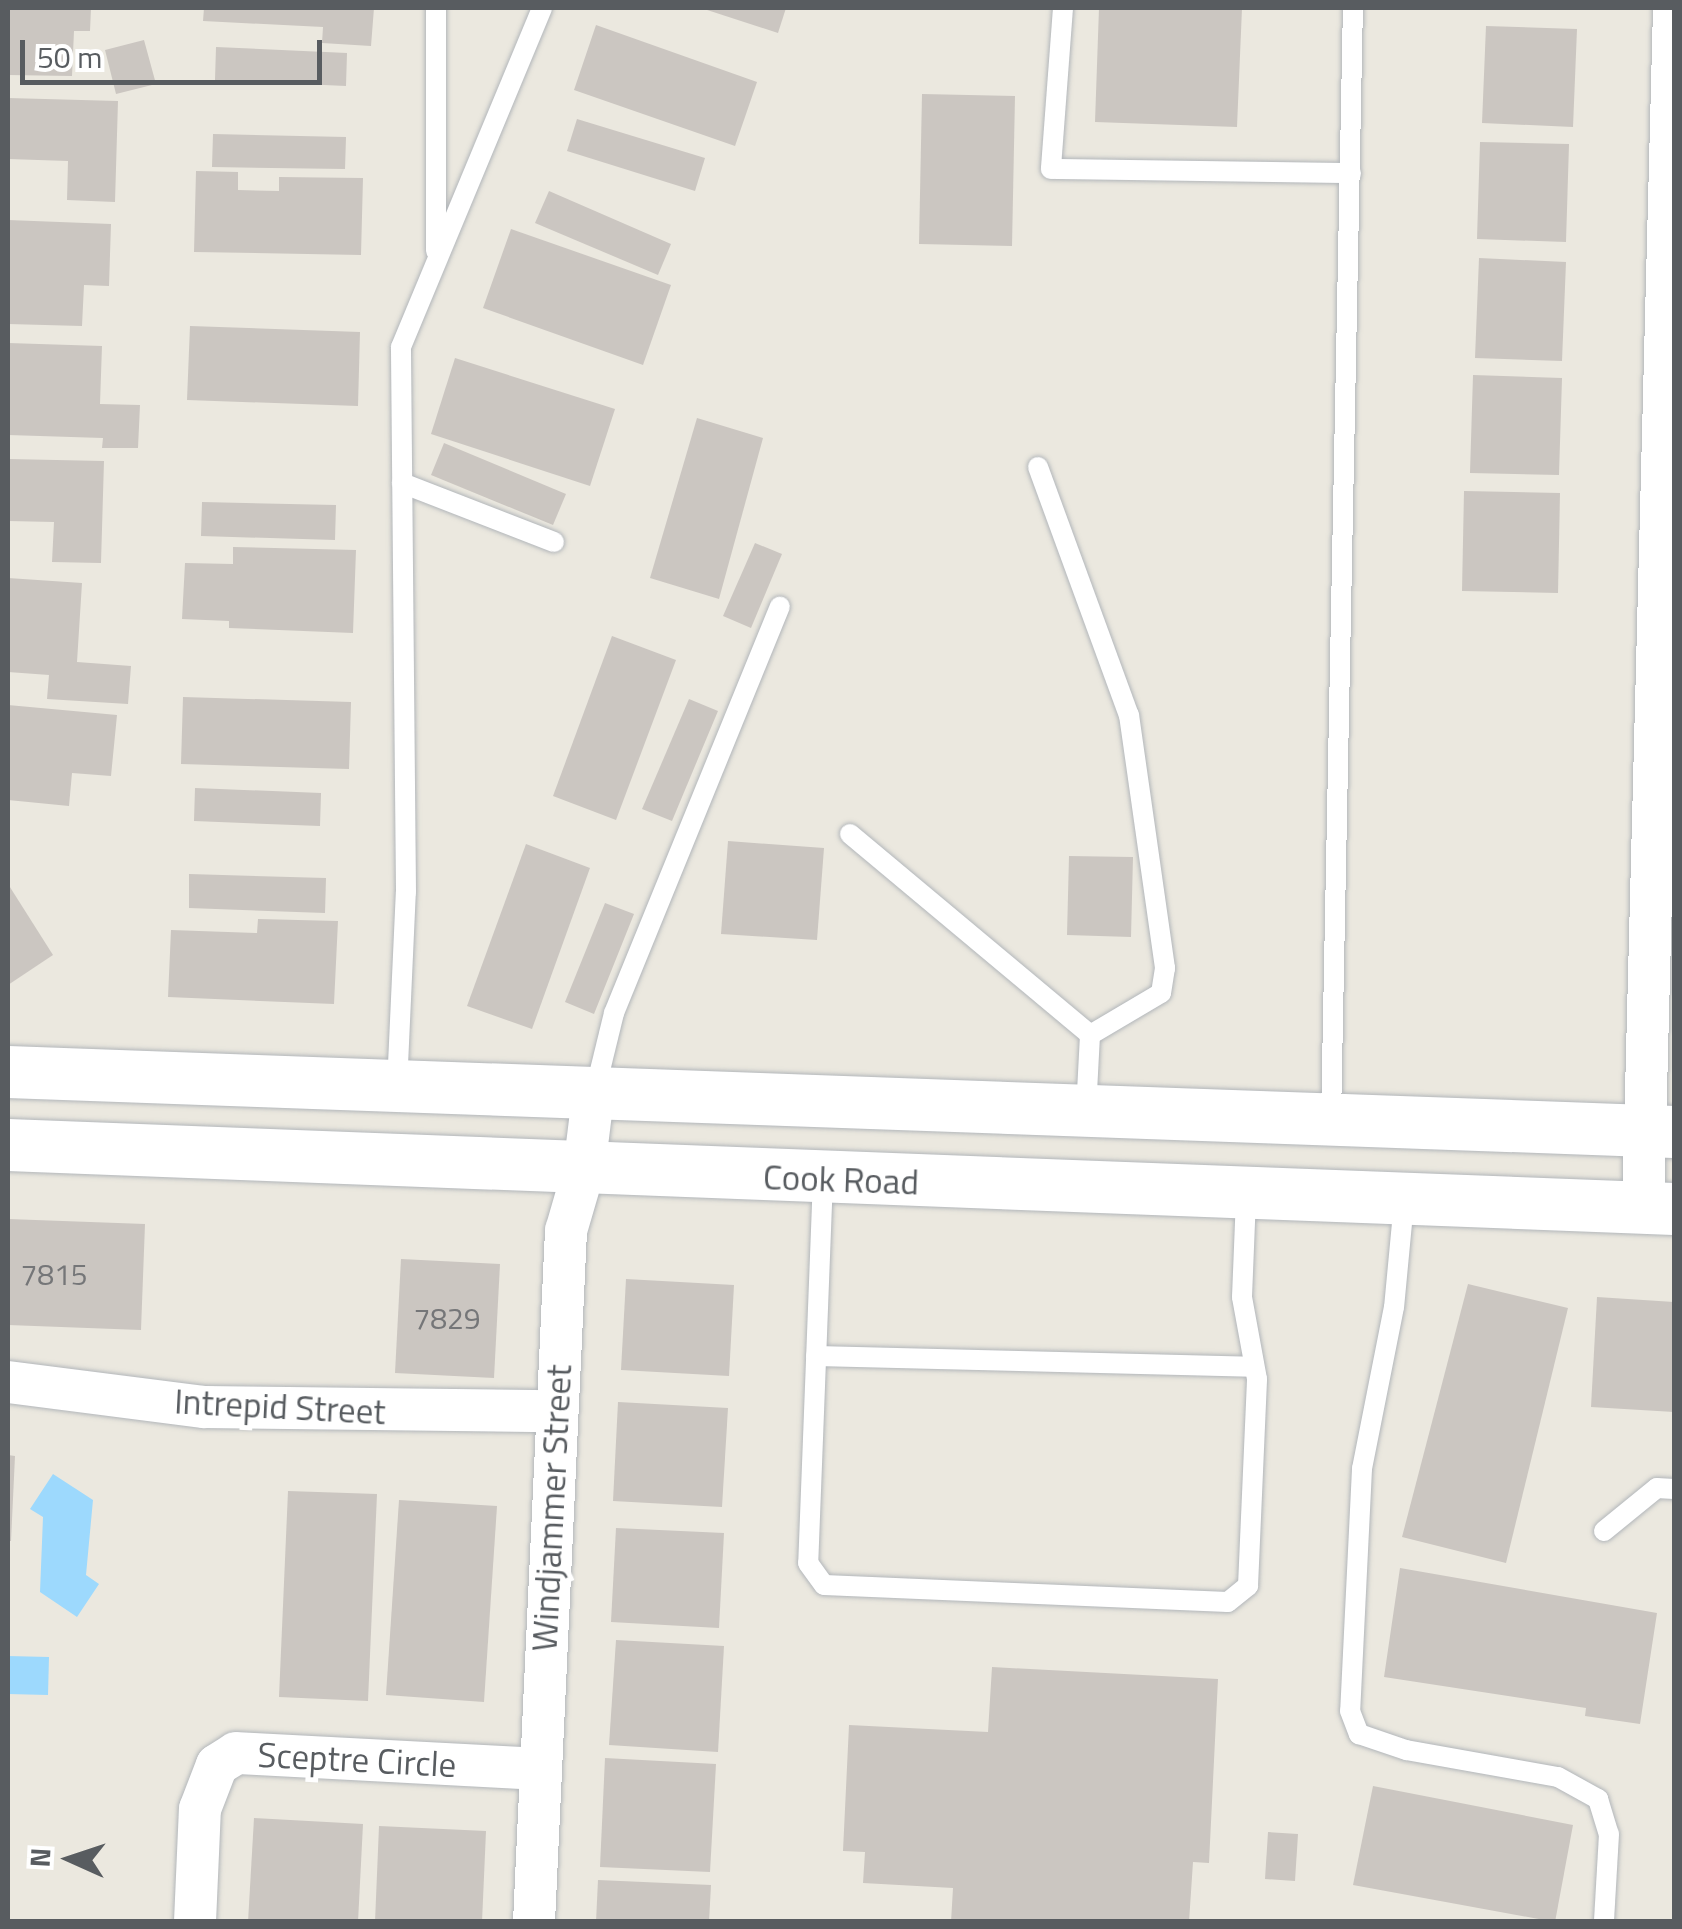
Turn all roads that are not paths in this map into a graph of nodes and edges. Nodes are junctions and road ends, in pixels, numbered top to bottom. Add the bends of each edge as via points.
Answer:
1 (436, 8) edge
2 (542, 8) edge
3 (1063, 8) edge
4 (1353, 8) edge
5 (1674, 8) edge
6 (1350, 173) junction
7 (436, 263) junction
8 (1038, 466) dead end
9 (402, 483) junction
10 (554, 542) dead end
11 (780, 607) dead end
12 (850, 834) dead end
13 (1090, 1034) junction
14 (8, 1072) edge
15 (397, 1090) junction
16 (594, 1098) junction
17 (1086, 1113) junction
18 (1330, 1121) junction
19 (1661, 1132) edge
20 (8, 1145) edge
21 (584, 1169) junction
22 (822, 1178) junction
23 (1246, 1196) junction
24 (1404, 1202) junction
25 (1659, 1208) edge
26 (816, 1356) junction
27 (1252, 1367) junction
28 (8, 1382) edge
29 (554, 1411) junction
30 (1674, 1488) edge
31 (1604, 1531) dead end
32 (540, 1769) junction
33 (195, 1922) edge
34 (534, 1922) edge
35 (1604, 1922) edge

1 - 7 lane
2 - 7 lane
3 - 6 lane via 1052,170
4 - 6 lane
5 - 19 street
6 - 18 lane
7 - 9 lane via 402,347
8 - 13 lane via 1129,715 1165,968 1160,993
9 - 10 lane
9 - 15 lane via 406,892
11 - 16 lane via 614,1012
12 - 13 lane
13 - 17 lane
14 - 15 street, Cook Road
15 - 16 street, Cook Road
16 - 17 street, Cook Road
16 - 21 street, Windjammer Street
17 - 18 street, Cook Road
18 - 19 street, Cook Road
19 - 25 street
20 - 21 street, Cook Road
21 - 22 street, Cook Road
21 - 29 street, Windjammer Street via 566,1231
22 - 23 street, Cook Road
22 - 26 lane
23 - 24 street, Cook Road
23 - 27 lane via 1242,1298
24 - 25 street, Cook Road
24 - 35 lane via 1394,1306 1362,1469 1350,1711 1359,1734 1406,1750 1558,1777 1598,1799 1609,1834
26 - 27 lane
26 - 27 lane via 808,1563 824,1584 1228,1602 1248,1586 1257,1380
28 - 29 street, Intrepid Street via 204,1407
29 - 32 street, Windjammer Street
30 - 31 lane via 1657,1488
32 - 33 street, Sceptre Circle via 236,1753 217,1765 200,1809
32 - 34 street, Windjammer Street

